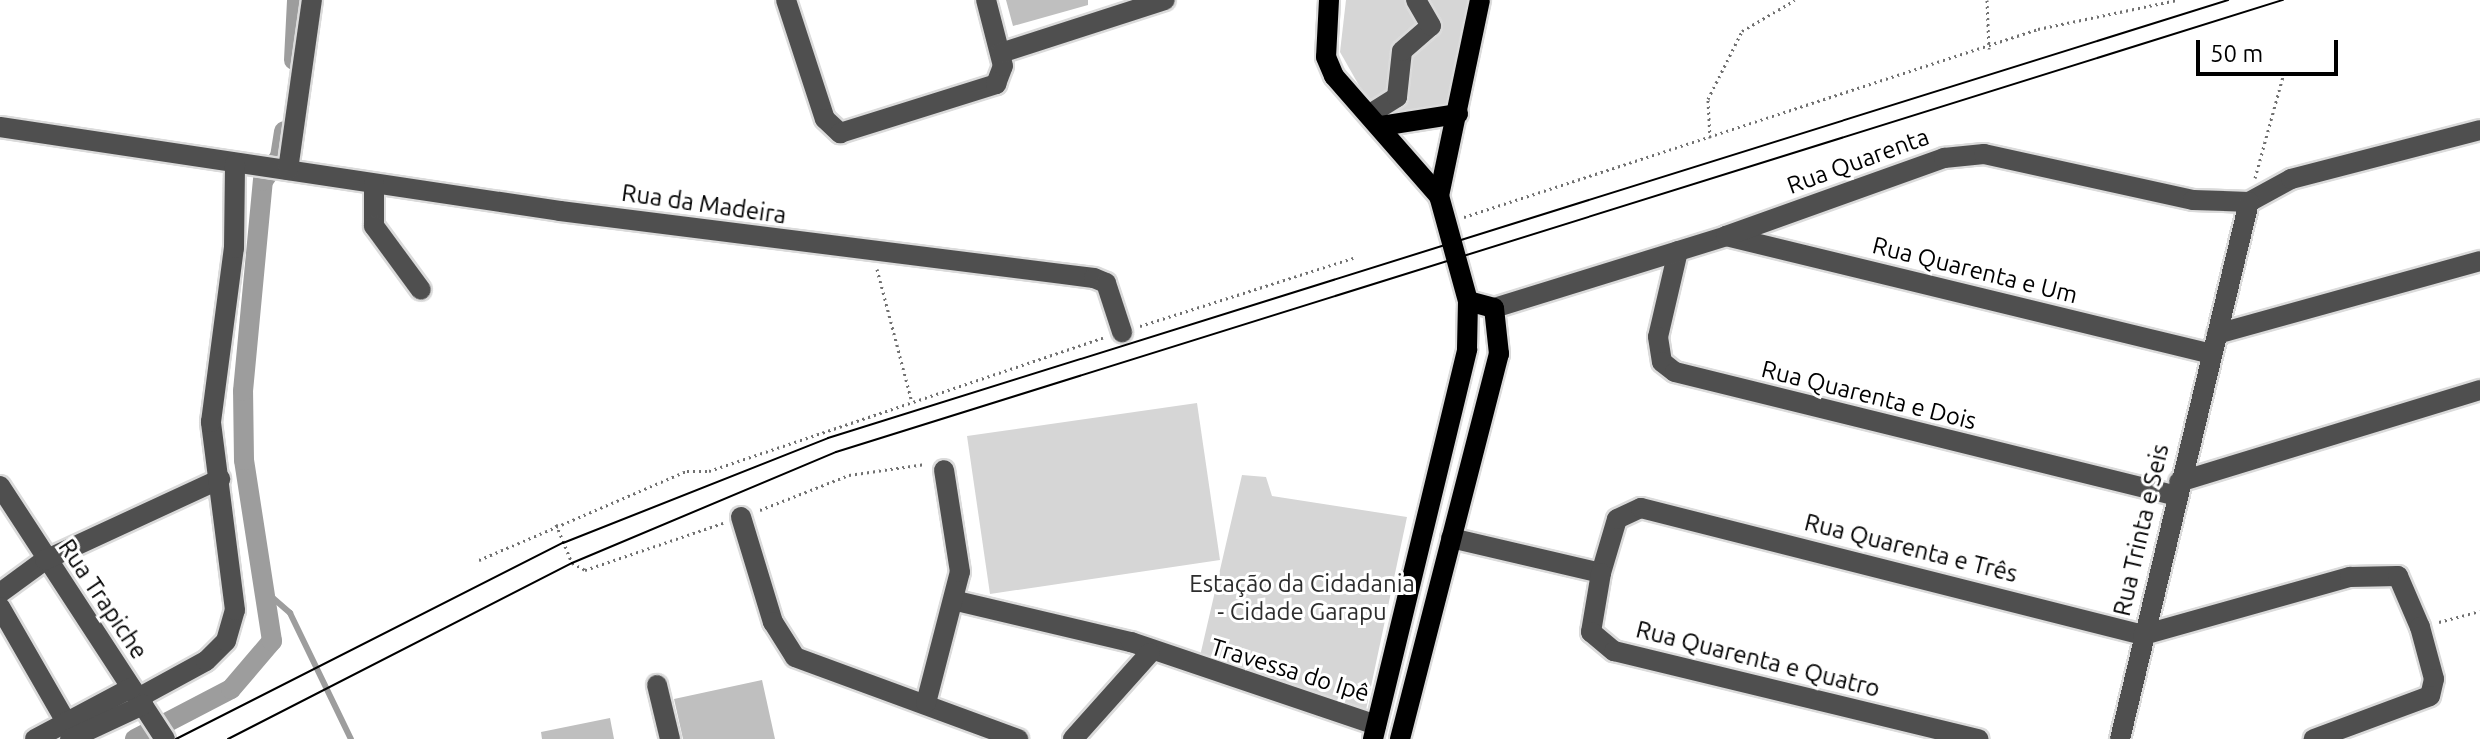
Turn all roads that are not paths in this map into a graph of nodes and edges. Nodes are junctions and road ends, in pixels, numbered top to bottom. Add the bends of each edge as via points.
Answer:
1 (312, 0) edge
2 (786, 0) edge
3 (986, 0) edge
4 (1165, 0) edge
5 (1329, 0) edge
6 (1416, 0) edge
7 (1480, 0) edge
8 (1001, 53) junction
9 (1458, 114) junction
10 (1376, 120) junction
11 (0, 127) edge
12 (2480, 130) edge
13 (239, 165) junction
14 (284, 170) junction
15 (374, 184) junction
16 (1439, 196) junction
17 (2249, 202) junction
18 (1726, 236) junction
19 (1678, 251) junction
20 (2480, 261) edge
21 (421, 290) dead end
22 (1468, 301) junction
23 (1494, 308) junction
24 (1122, 332) road end
25 (2214, 344) junction
26 (2480, 390) edge
27 (944, 470) dead end
28 (220, 479) junction
29 (0, 486) edge
30 (2178, 489) junction
31 (741, 517) dead end
32 (1451, 538) junction
33 (45, 560) junction
34 (1601, 573) junction
35 (1409, 581) junction
36 (1439, 587) junction
37 (0, 593) edge
38 (957, 601) junction
39 (0, 607) edge
40 (2143, 635) junction
41 (1150, 653) junction
42 (657, 685) dead end
43 (140, 701) junction
44 (926, 703) junction
45 (68, 731) edge
46 (1375, 732) edge
47 (163, 736) edge
48 (35, 739) edge
49 (670, 739) edge
50 (1018, 739) edge
51 (1073, 739) edge
52 (1400, 739) edge
53 (1979, 739) edge
54 (2120, 739) edge
55 (2314, 739) edge

1 - 14 street
2 - 8 street via 825,119 840,133 996,84
3 - 8 street
4 - 8 street
5 - 10 main road via 1326,57
6 - 10 street via 1431,26 1402,51 1397,97
7 - 9 main road
9 - 10 main road
9 - 16 main road
10 - 16 main road
11 - 13 street, Rua da Madeira
12 - 17 street via 2291,179
13 - 14 street, Rua da Madeira
13 - 28 street via 234,248 211,422
14 - 15 street, Rua da Madeira
15 - 21 street via 374,226
15 - 24 street, Rua da Madeira via 1100,279
16 - 22 main road
17 - 18 street, Rua Quarenta via 2193,200 1963,155
17 - 25 street, Rua Trinta e Seis
18 - 19 street, Rua Quarenta
18 - 25 street, Rua Quarenta e Um
19 - 23 street, Rua Quarenta
19 - 30 street, Rua Quarenta e Dois via 1658,337 1662,362 1675,372
20 - 25 street
22 - 23 main road
22 - 35 main road via 1467,349
23 - 32 main road via 1499,354
25 - 30 street, Rua Trinta e Seis
26 - 30 street
27 - 38 street
28 - 33 street
28 - 43 street via 234,575 226,641 206,661
29 - 33 street, Rua Trapiche
30 - 40 street, Rua Trinta e Seis
31 - 44 street via 782,644 818,668
32 - 34 street
32 - 36 main road
33 - 37 street
33 - 43 street, Rua Trapiche
34 - 40 street, Rua Quarenta e Três via 1617,519 1641,508
34 - 53 street, Rua Quarenta e Quatro via 1591,632 1614,651
35 - 36 main road
35 - 46 main road
36 - 52 main road
38 - 41 street, Travessa do Ipê via 1131,642
38 - 44 street
39 - 45 street
40 - 54 street, Rua Trinta e Seis
40 - 55 street, Rua Quarenta e Três via 2350,577 2398,576 2434,679 2430,696
41 - 46 street, Travessa do Ipê
41 - 51 street
42 - 49 street
43 - 45 street
43 - 47 street, Rua Trapiche
44 - 50 street
45 - 48 street

